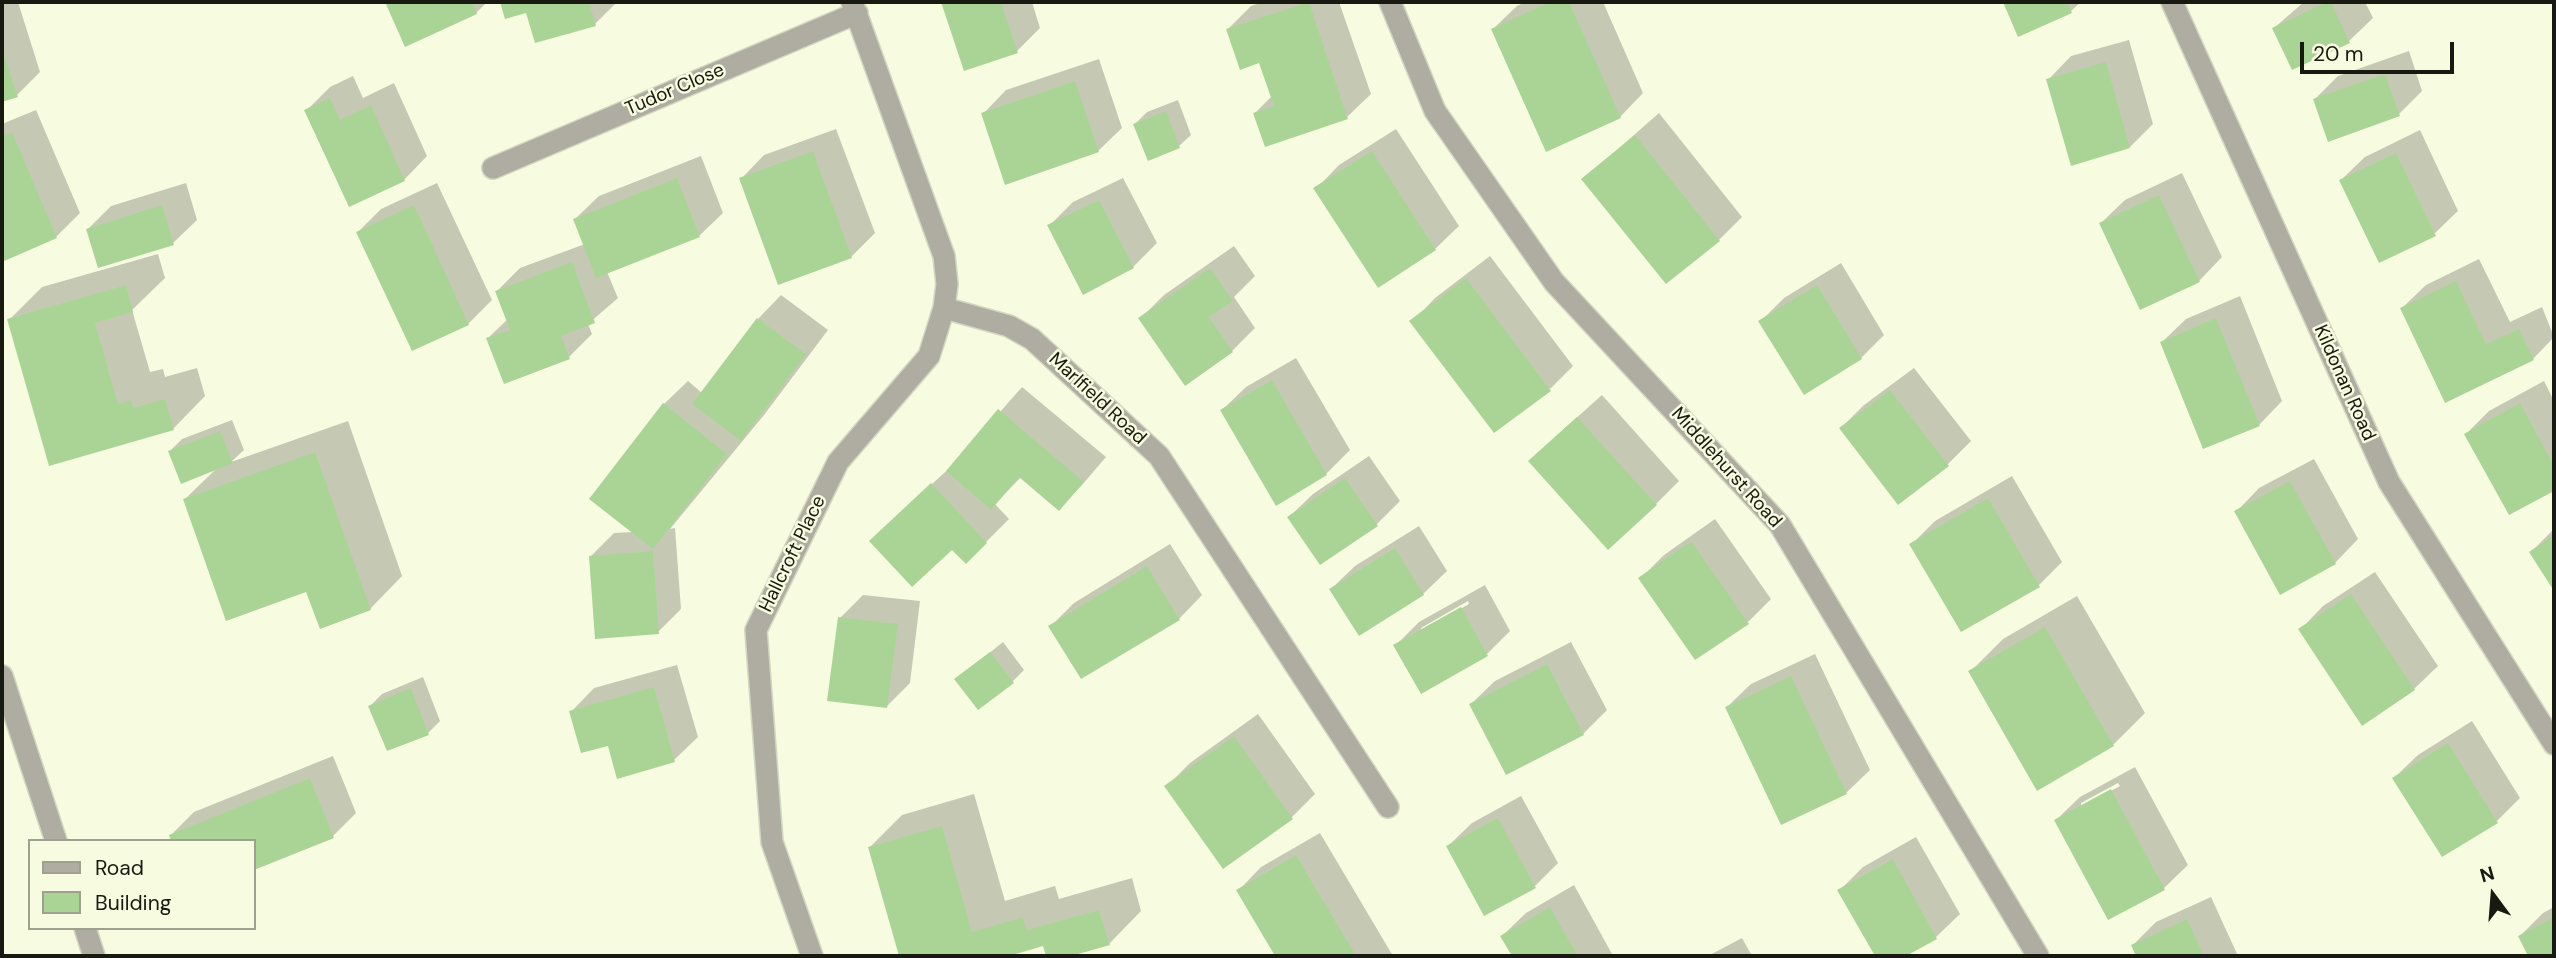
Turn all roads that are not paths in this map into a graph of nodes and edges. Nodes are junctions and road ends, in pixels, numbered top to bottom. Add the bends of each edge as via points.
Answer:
1 (1390, 2) edge
2 (2172, 2) edge
3 (855, 8) edge
4 (493, 168) dead end
5 (944, 307) junction
6 (2, 676) edge
7 (2554, 744) edge
8 (1388, 807) dead end
9 (55, 839) edge
10 (86, 930) edge
11 (94, 956) edge
12 (812, 956) edge
13 (2038, 956) edge

1 - 13 street, Middlehurst Road via 1436,111 1554,282 1780,525
2 - 7 street, Kildonan Road via 2389,482
3 - 4 street, Tudor Close
3 - 5 street via 944,256
5 - 8 street, Marlfield Road via 1009,326 1032,339 1159,456
5 - 12 street, Hallcroft Place via 929,356 838,462 756,630 772,842
6 - 9 street
10 - 11 street

